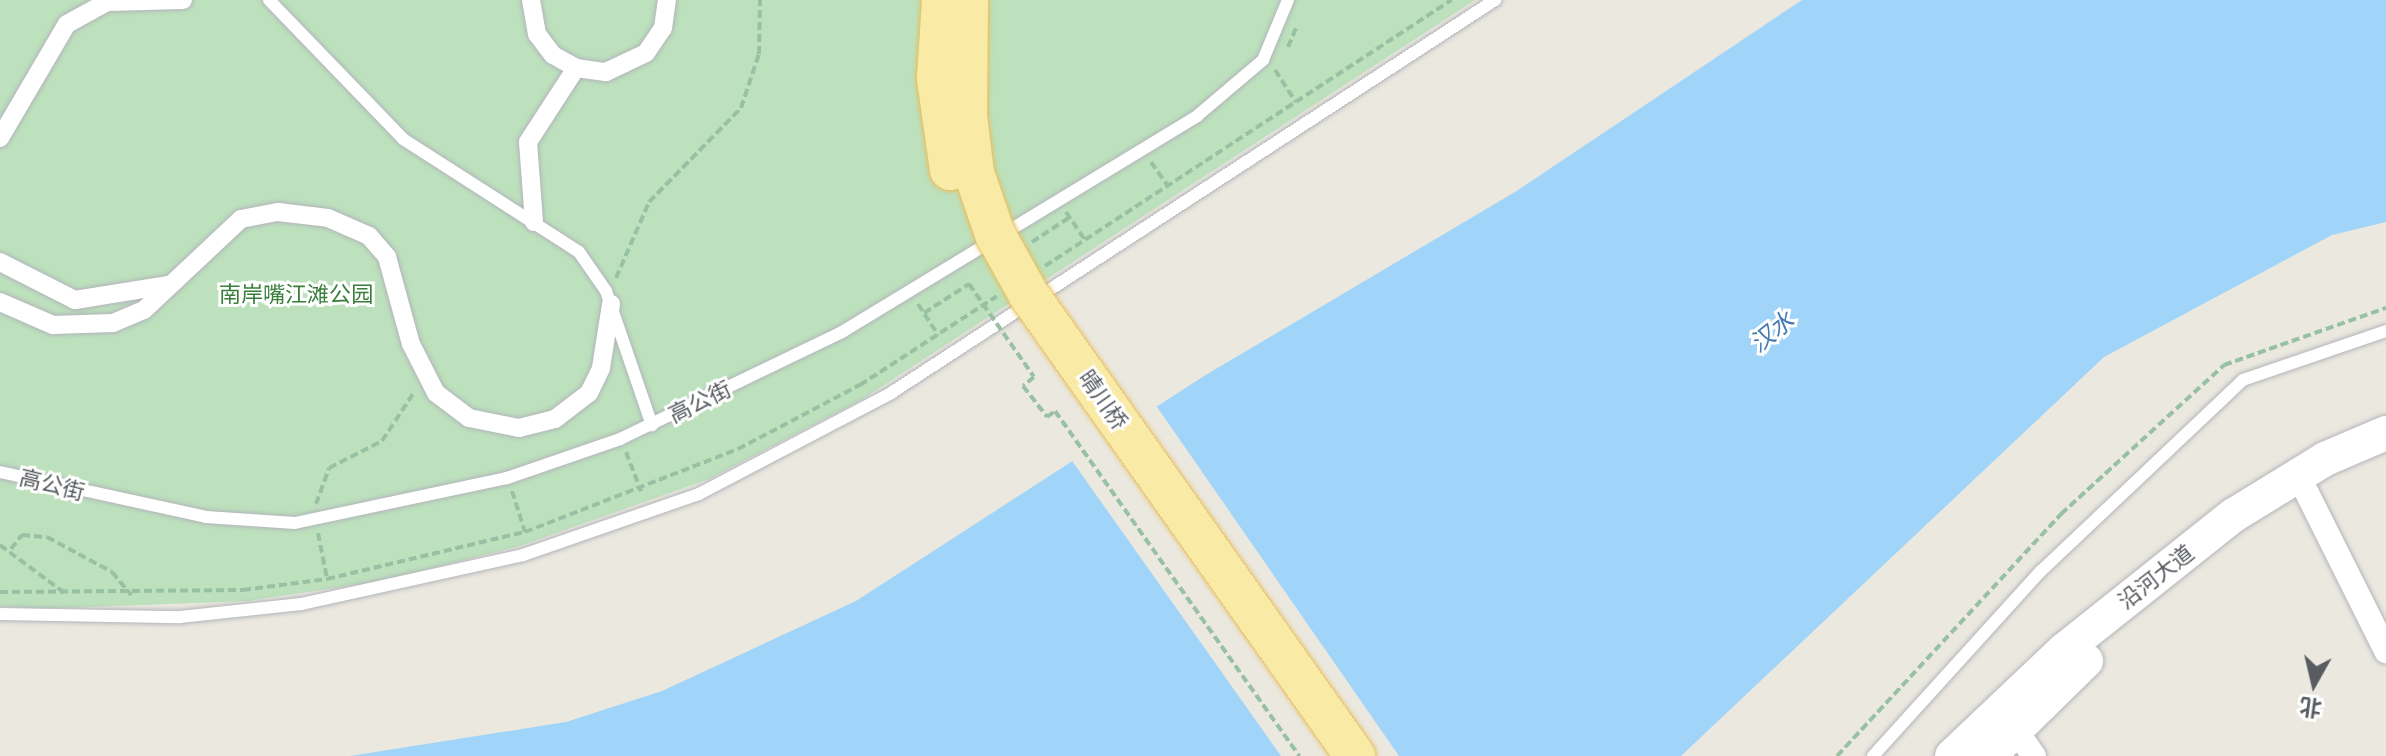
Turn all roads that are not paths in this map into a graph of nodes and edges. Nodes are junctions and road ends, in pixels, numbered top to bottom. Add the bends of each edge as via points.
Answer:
1 (183, 0) edge
2 (269, 0) edge
3 (531, 0) edge
4 (667, 0) edge
5 (942, 0) edge
6 (968, 0) edge
7 (1288, 0) edge
8 (1495, 0) edge
9 (576, 68) junction
10 (0, 138) edge
11 (534, 222) junction
12 (0, 262) edge
13 (171, 284) junction
14 (100, 299) junction
15 (0, 302) edge
16 (611, 304) junction
17 (105, 325) junction
18 (2386, 331) edge
19 (652, 425) junction
20 (2386, 433) edge
21 (2386, 451) edge
22 (0, 472) edge
23 (2307, 493) junction
24 (0, 614) edge
25 (2386, 651) edge
26 (2024, 743) edge
27 (1326, 756) edge
28 (1355, 756) edge
29 (1873, 756) edge
30 (1952, 756) edge
31 (1989, 756) edge

1 - 10 street via 107,2 67,24
2 - 11 lane via 403,139
3 - 9 street via 544,45
4 - 9 street via 656,41 634,62 606,72
5 - 27 main road, 晴川桥, bridge via 939,115 958,201 989,273
6 - 28 main road, 晴川桥, bridge via 971,145 995,234 1029,295
7 - 19 lane, 高公街 via 1263,60 1197,116 842,332
8 - 24 lane via 891,393 699,494 523,555 301,604 180,617
9 - 11 street via 528,142
11 - 16 lane via 579,252
12 - 14 street via 48,292
13 - 14 street
13 - 16 street via 241,219 278,212 351,225 387,257 425,375 451,407 484,423 519,428 555,419 595,384
13 - 17 street via 144,310
14 - 17 street
15 - 17 street via 53,325
16 - 19 lane
18 - 29 lane via 2243,380 2041,571
19 - 22 lane, 高公街 via 507,478 317,520 206,517
20 - 30 main road, 沿河大道 via 2325,459 2234,515 2064,650
21 - 23 main road, 沿河大道
23 - 25 street
23 - 26 main road, 沿河大道 via 2109,640
26 - 31 main road, 沿河大道

